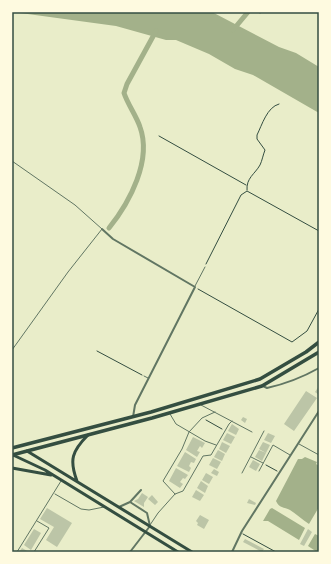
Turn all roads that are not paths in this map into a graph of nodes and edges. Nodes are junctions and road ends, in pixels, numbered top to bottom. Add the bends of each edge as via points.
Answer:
1 (12, 161) edge
2 (102, 229) junction
3 (205, 267) road end
4 (195, 287) junction
5 (319, 342) edge
6 (12, 350) edge
7 (319, 352) edge
8 (319, 368) edge
9 (144, 376) road end
10 (149, 378) junction
11 (262, 386) junction
12 (200, 404) junction
13 (319, 411) edge
14 (216, 412) junction
15 (169, 413) junction
16 (133, 417) junction
17 (232, 421) junction
18 (264, 431) dead end
19 (189, 432) junction
20 (252, 432) dead end
21 (88, 435) junction
22 (298, 444) junction
23 (216, 445) junction
24 (14, 448) edge
25 (27, 451) junction
26 (12, 455) edge
27 (319, 455) edge
28 (291, 456) junction
29 (251, 457) junction
30 (263, 463) junction
31 (12, 468) edge
32 (259, 471) dead end
33 (242, 473) dead end
34 (53, 475) junction
35 (61, 480) junction
36 (77, 481) junction
37 (141, 490) dead end
38 (54, 493) junction
39 (175, 494) junction
40 (130, 502) junction
41 (104, 507) junction
42 (119, 507) junction
43 (37, 521) junction
44 (150, 526) junction
45 (145, 532) junction
46 (17, 552) edge
47 (34, 552) edge
48 (80, 552) edge
49 (86, 552) edge
50 (130, 552) edge
51 (178, 552) edge
52 (192, 552) edge
53 (232, 552) edge

1 - 2 lane via 64,196
2 - 4 street via 113,239
2 - 6 lane
3 - 4 lane
4 - 10 street
5 - 16 main road via 260,379
7 - 11 main road
8 - 11 street via 277,386
9 - 10 lane
10 - 16 street via 135,405
11 - 12 main road
12 - 14 lane
12 - 15 main road
13 - 22 street
14 - 17 lane
14 - 19 lane via 202,418
15 - 19 lane via 176,424
15 - 21 main road
16 - 24 main road
17 - 20 lane
17 - 23 lane
18 - 29 lane
19 - 23 lane
19 - 39 lane via 163,481
21 - 25 main road
21 - 36 main road via 74,451 73,467
22 - 27 lane
22 - 28 street
23 - 39 lane via 211,455 203,456 183,491
24 - 25 main road
25 - 26 main road
25 - 36 main road
26 - 34 main road
28 - 30 lane via 273,445
28 - 53 street via 241,533
29 - 30 lane
29 - 33 lane
30 - 32 lane
31 - 34 main road
34 - 35 main road
35 - 38 lane
35 - 41 main road
36 - 42 main road
37 - 40 street
38 - 41 lane via 81,509
38 - 43 lane
39 - 44 lane via 158,512
40 - 42 street
40 - 44 street via 147,513
41 - 45 main road
42 - 44 main road
43 - 46 lane
43 - 47 lane via 49,528
44 - 45 street
44 - 52 main road
45 - 50 street
45 - 51 main road
48 - 49 street

